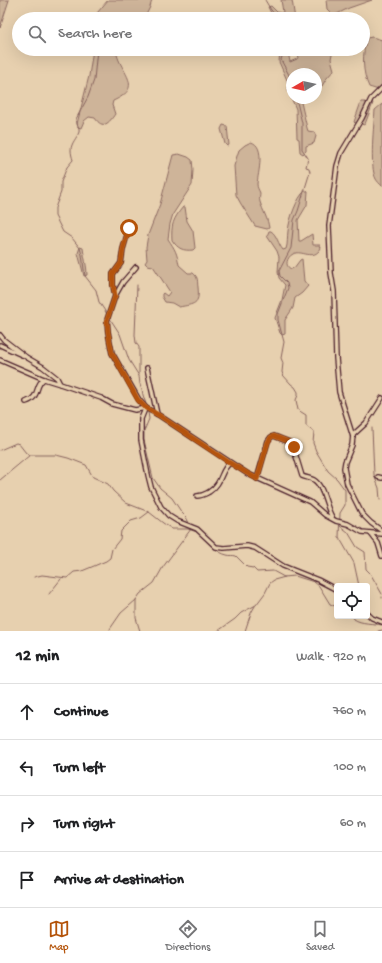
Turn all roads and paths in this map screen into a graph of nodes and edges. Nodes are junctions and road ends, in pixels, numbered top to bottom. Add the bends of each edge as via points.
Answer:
1 (382, 88) edge
2 (129, 228) dead end
3 (136, 267) dead end
4 (115, 296) junction
5 (0, 336) edge
6 (0, 345) edge
7 (26, 357) junction
8 (0, 360) edge
9 (147, 368) dead end
10 (44, 379) junction
11 (60, 384) junction
12 (382, 398) edge
13 (26, 402) dead end
14 (145, 409) junction
15 (157, 414) junction
16 (352, 438) junction
17 (230, 463) junction
18 (257, 479) junction
19 (197, 496) dead end
20 (332, 518) junction
21 (382, 531) edge
22 (371, 533) junction
23 (382, 534) edge
24 (382, 556) edge
25 (334, 588) edge
26 (370, 616) edge
27 (382, 622) edge

1 - 16 street via 371,99 341,153 329,226 339,392
2 - 4 street via 121,263 113,274
3 - 4 street
4 - 14 street via 107,320 112,353
5 - 7 street
6 - 7 street
7 - 11 street via 57,378
8 - 10 street
9 - 15 street
10 - 11 street
10 - 13 street via 39,382 33,399
11 - 14 street via 112,404 135,410
12 - 16 street via 366,423
14 - 15 street
14 - 25 street via 141,419 141,440 148,475 151,487 168,516 197,529 216,547 254,548 283,566
15 - 17 street
16 - 21 street via 344,462 347,484 362,514
17 - 18 street
17 - 19 street via 217,487
18 - 20 street via 310,502
18 - 20 street via 271,437 292,443 302,476 318,484
20 - 22 street via 362,532
22 - 23 street
22 - 24 street via 378,543
26 - 27 street

